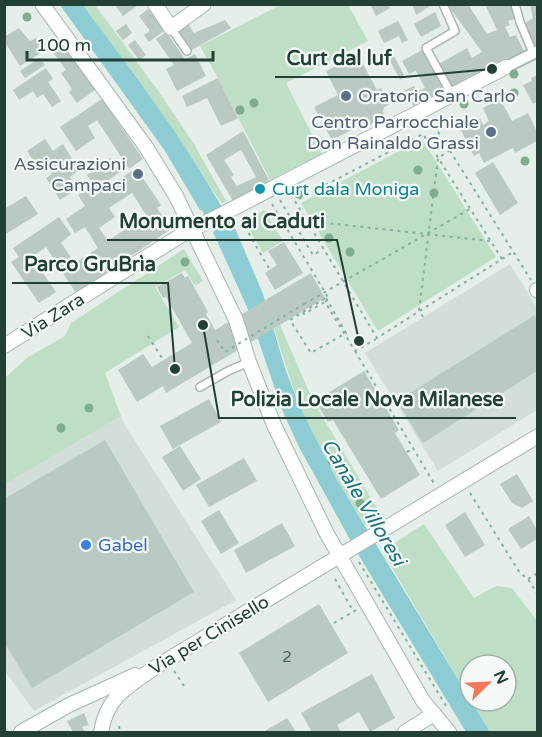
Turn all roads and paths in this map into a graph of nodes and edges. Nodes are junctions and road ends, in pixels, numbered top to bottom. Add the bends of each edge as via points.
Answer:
1 (42, 4) edge
2 (154, 4) edge
3 (204, 4) edge
4 (443, 4) edge
5 (515, 4) edge
6 (171, 28) junction
7 (187, 51) dead end
8 (535, 52) edge
9 (506, 67) joint
10 (452, 95) junction
11 (424, 109) junction
12 (450, 151) junction
13 (438, 158) junction
14 (279, 197) dead end
15 (271, 202) dead end
16 (229, 209) junction
17 (470, 209) junction
18 (307, 221) junction
19 (193, 229) junction
20 (429, 234) junction
21 (490, 241) junction
22 (324, 249) junction
23 (513, 252) junction
24 (502, 259) junction
25 (270, 270) dead end
26 (343, 281) junction
27 (537, 290) edge
28 (324, 292) junction
29 (326, 301) junction
30 (419, 310) junction
31 (423, 317) dead end
32 (344, 334) junction
33 (148, 336) dead end
34 (377, 338) junction
35 (217, 340) dead end
36 (4, 346) edge
37 (355, 351) junction
38 (162, 358) dead end
39 (249, 362) junction
40 (200, 387) dead end
41 (537, 436) edge
42 (414, 449) junction
43 (407, 452) dead end
44 (463, 480) junction
45 (441, 494) junction
46 (339, 556) junction
47 (537, 573) edge
48 (335, 579) dead end
49 (528, 579) junction
50 (537, 595) edge
51 (366, 604) junction
52 (353, 612) junction
53 (334, 623) dead end
54 (168, 660) junction
55 (154, 668) junction
56 (184, 686) dead end
57 (93, 694) junction
58 (106, 711) junction
59 (434, 714) junction
60 (119, 726) dead end
61 (21, 732) edge
62 (101, 732) edge
63 (120, 732) edge
64 (405, 732) edge
65 (449, 732) edge

1 - 19 street via 146,147
2 - 6 street
3 - 6 street
4 - 10 lane via 454,32 426,48
5 - 8 lane
6 - 7 lane
8 - 9 street
9 - 10 street, Via Zara
10 - 11 street, Via Zara
11 - 12 path
11 - 16 street, Via Zara
12 - 13 path
12 - 23 path
13 - 17 path
13 - 18 path via 423,134 295,201
13 - 20 path
14 - 22 path via 313,255
15 - 28 path
16 - 19 street, Via Zara
16 - 25 path
17 - 20 path
17 - 21 path
18 - 20 path
18 - 22 path
19 - 36 street, Via Zara
19 - 39 street via 236,320
20 - 21 path
20 - 26 path
20 - 30 path
21 - 24 path
22 - 26 path
23 - 24 path
23 - 27 path
24 - 30 path
26 - 28 path
26 - 34 path
28 - 29 path via 329,299
28 - 35 path, bridge via 225,352
29 - 32 path
29 - 32 path via 290,320 311,353
30 - 31 path
30 - 34 path
32 - 37 path
33 - 38 path
34 - 37 path
37 - 42 path
39 - 40 lane
39 - 46 street via 292,466
41 - 44 street, Via per Cinisello
42 - 43 path
42 - 45 path
44 - 45 street, Via per Cinisello
44 - 49 path via 520,573
45 - 46 street, Via per Cinisello
46 - 51 street
46 - 54 street, Via per Cinisello
47 - 49 path
48 - 52 path
49 - 50 path
51 - 52 path
51 - 59 street
52 - 53 path
54 - 55 street, Via per Cinisello
54 - 56 path
55 - 57 street
55 - 58 street, Via per Cinisello via 123,690
57 - 58 street via 104,701
57 - 61 street
58 - 62 street, Via per Cinisello
59 - 64 street
59 - 65 street
60 - 63 path

